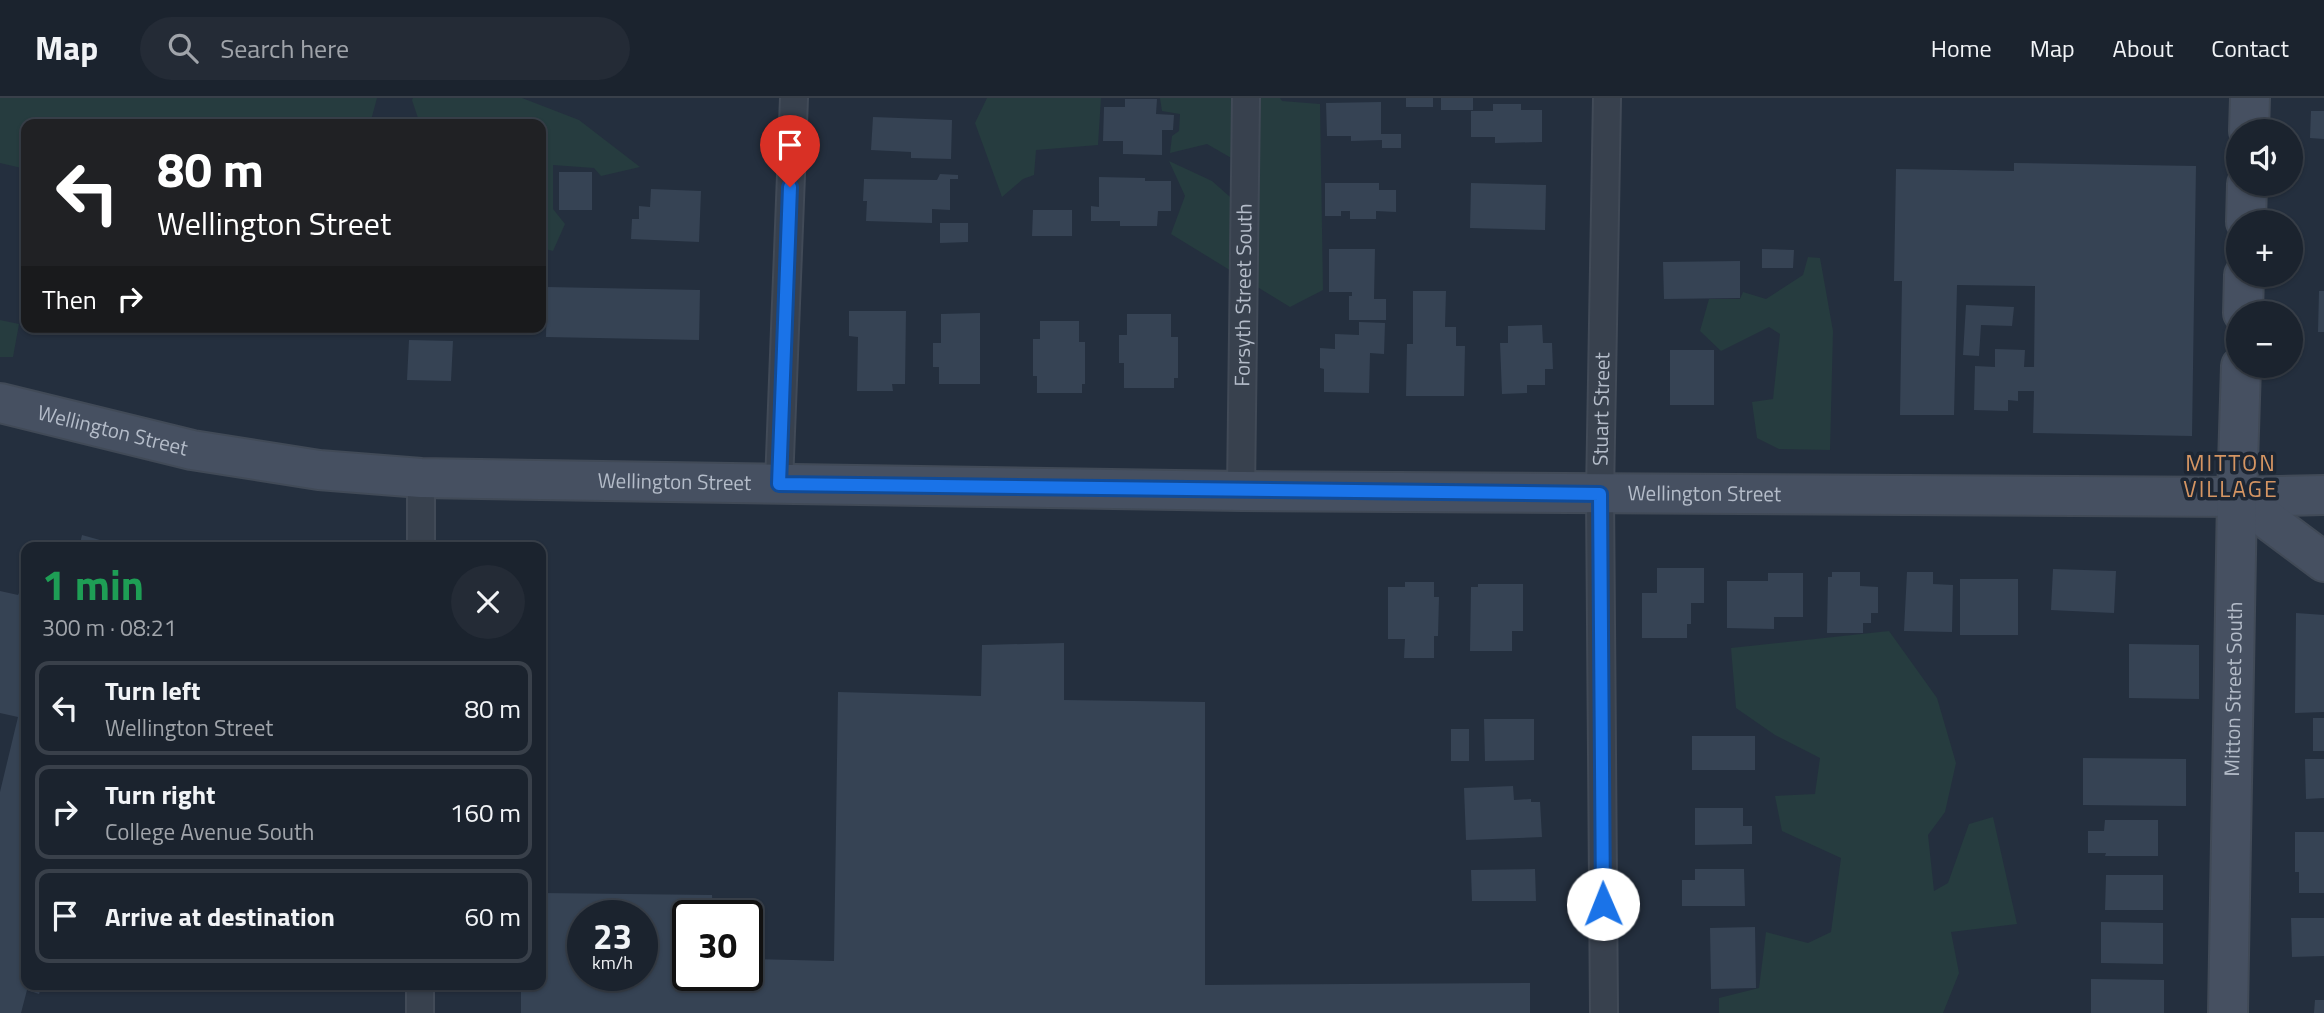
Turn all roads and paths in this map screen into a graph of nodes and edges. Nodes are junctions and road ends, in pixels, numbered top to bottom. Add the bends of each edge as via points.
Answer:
1 (794, 98) edge
2 (1246, 98) edge
3 (1607, 98) edge
4 (2250, 98) edge
5 (2249, 119) edge
6 (2241, 378) edge
7 (0, 403) edge
8 (421, 478) junction
9 (779, 484) junction
10 (1241, 491) junction
11 (1600, 494) junction
12 (2324, 495) edge
13 (2237, 497) junction
14 (421, 542) edge
15 (2324, 562) edge
16 (420, 990) edge
17 (420, 1013) edge
18 (1604, 1013) edge
19 (2228, 1013) edge

1 - 9 street
2 - 10 street, Forsyth Street South
3 - 11 street, Stuart Street
4 - 5 main road
6 - 13 main road, Mitton Street South
7 - 8 main road, Wellington Street via 192,450 319,470
8 - 9 main road, Wellington Street
8 - 14 street
9 - 10 main road, Wellington Street
10 - 11 main road, Wellington Street
11 - 13 main road, Wellington Street
11 - 18 street, Stuart Street
12 - 13 main road, Wellington Street
13 - 15 main road
13 - 19 main road, Mitton Street South
16 - 17 street

